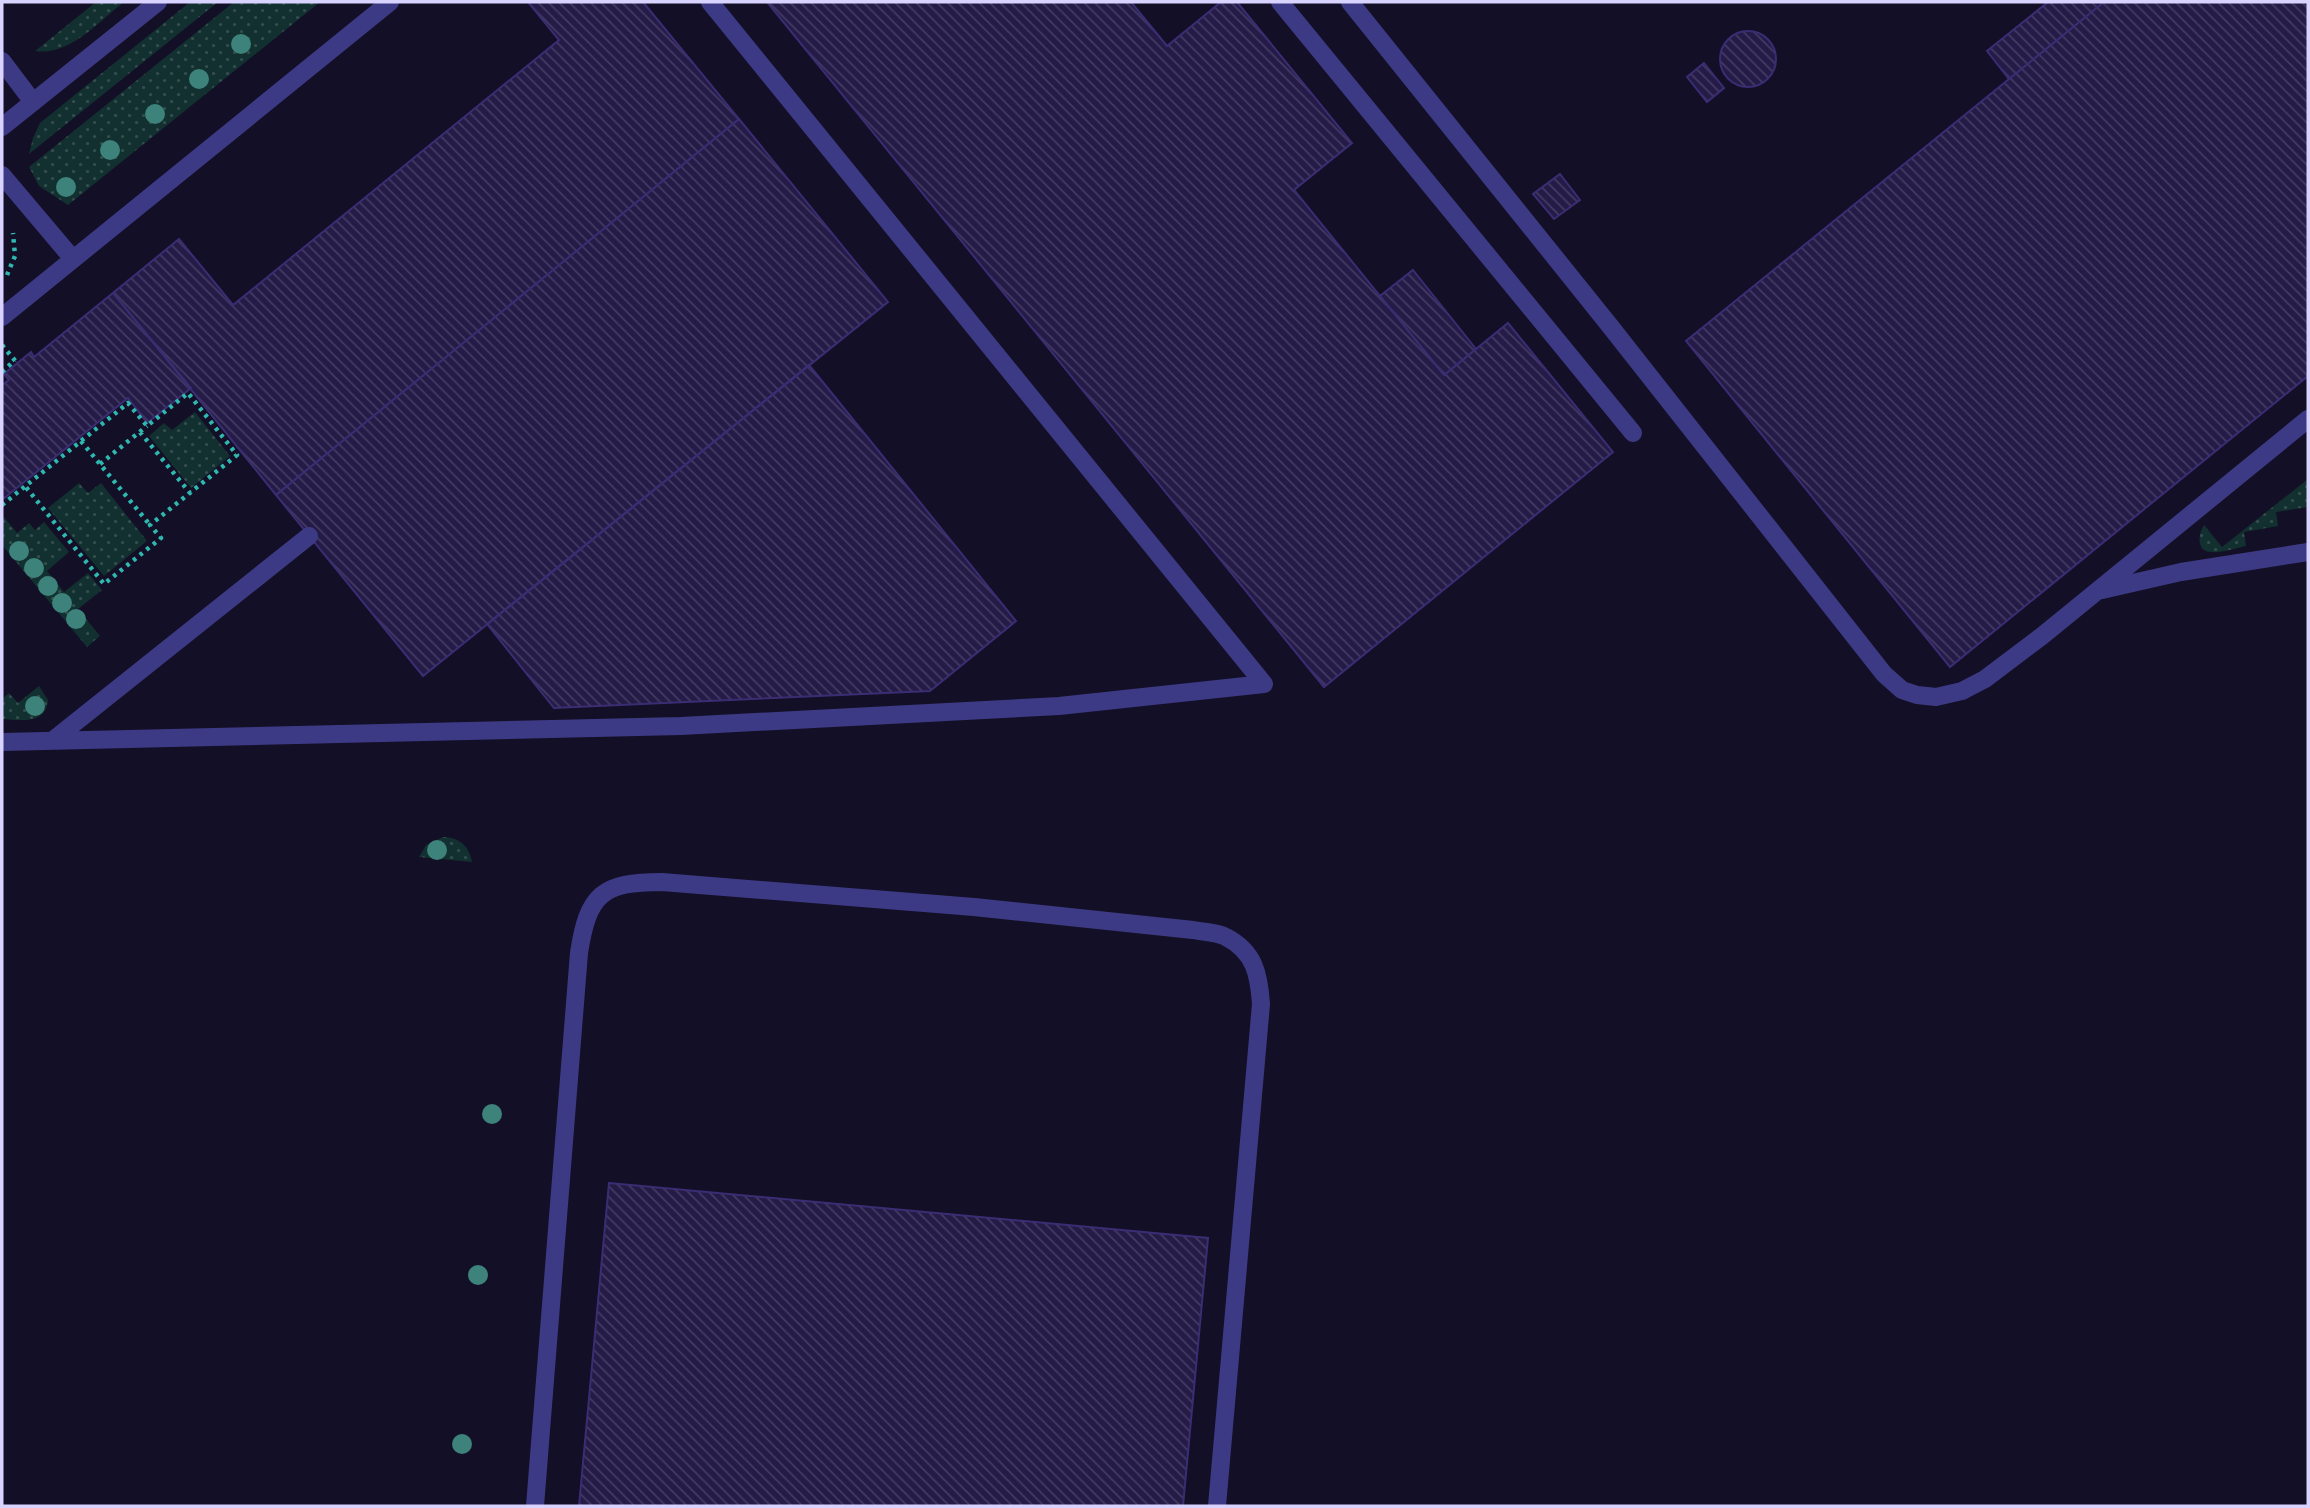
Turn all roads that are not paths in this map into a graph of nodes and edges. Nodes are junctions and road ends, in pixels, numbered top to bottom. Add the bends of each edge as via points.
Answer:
1 (158, 2) edge
2 (390, 2) edge
3 (710, 2) edge
4 (1279, 2) edge
5 (1350, 2) edge
6 (2, 61) edge
7 (33, 102) junction
8 (2, 127) edge
9 (2, 176) edge
10 (73, 259) junction
11 (2, 317) edge
12 (2308, 419) edge
13 (1633, 433) dead end
14 (309, 536) dead end
15 (2308, 552) edge
16 (2098, 590) junction
17 (52, 741) junction
18 (2, 742) edge
19 (535, 1506) edge
20 (1217, 1506) edge

1 - 7 street
2 - 10 street
3 - 17 street via 1265,684 1059,706 681,726
4 - 13 street
5 - 16 street via 1892,683 1917,695 1936,697 1962,691 1985,679
6 - 7 street
7 - 8 street
9 - 10 street
10 - 11 street
12 - 16 street
14 - 17 street
15 - 16 street
17 - 18 street
19 - 20 street via 582,933 590,909 601,895 632,881 961,906 1193,930 1225,936 1246,952 1259,976 1261,1004

